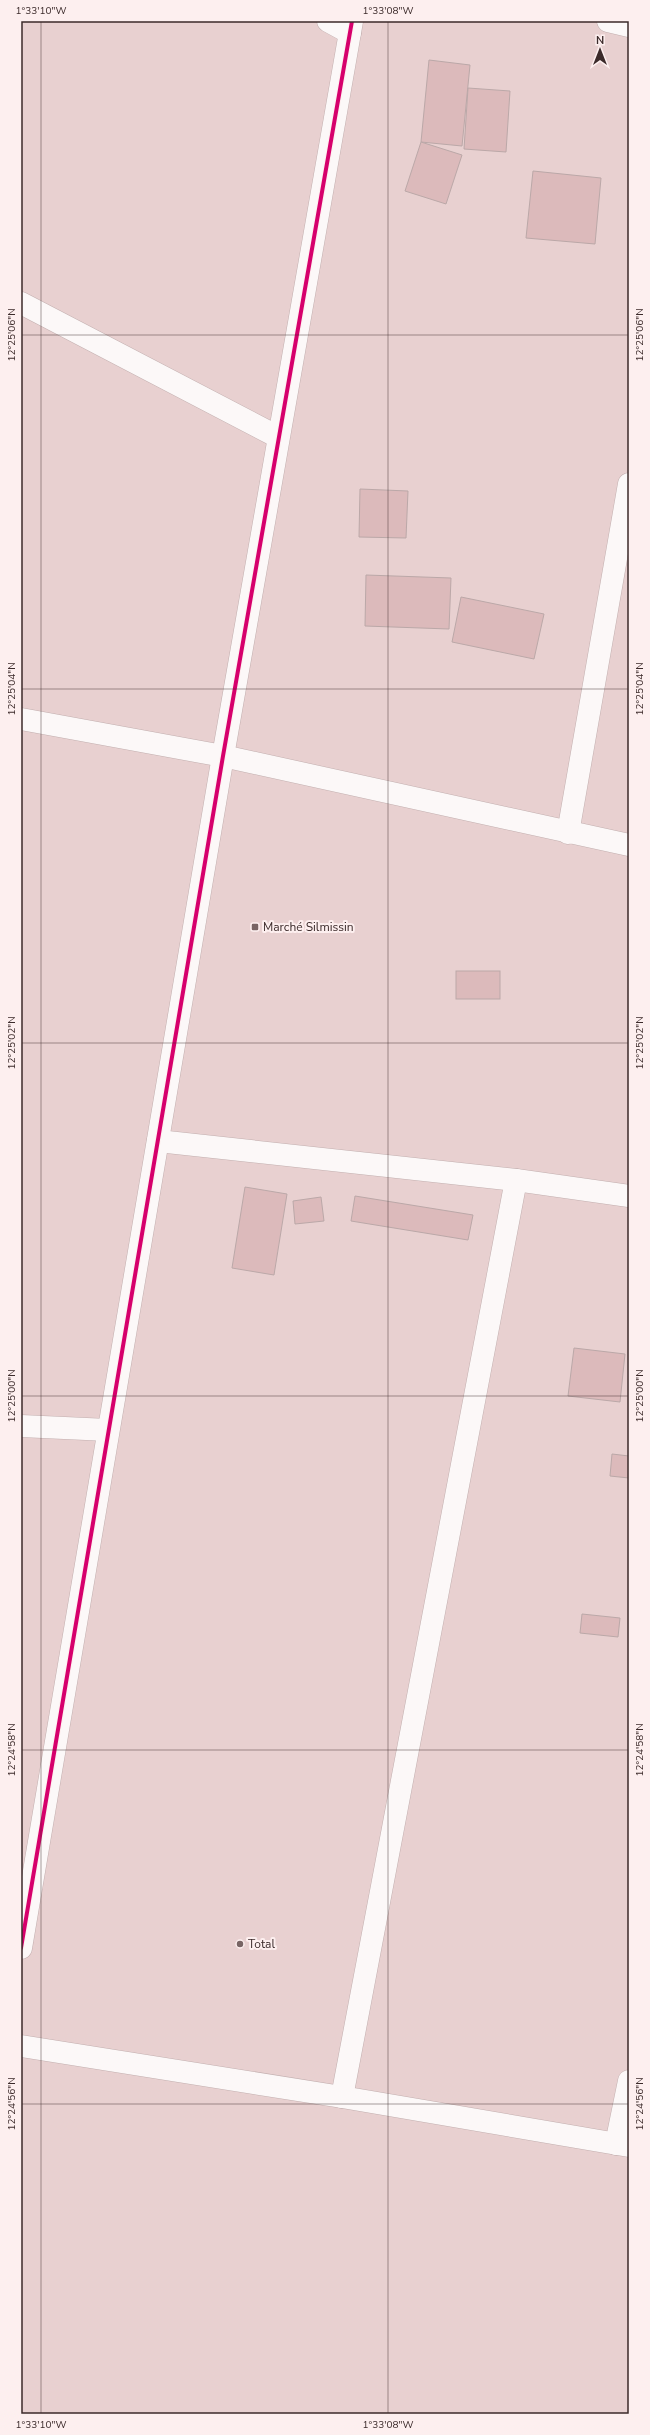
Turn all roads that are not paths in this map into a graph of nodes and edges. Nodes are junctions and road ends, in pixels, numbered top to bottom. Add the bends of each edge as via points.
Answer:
1 (328, 21) edge
2 (608, 21) edge
3 (629, 26) edge
4 (351, 27) edge
5 (21, 303) edge
6 (278, 436) junction
7 (629, 484) edge
8 (21, 719) edge
9 (223, 756) junction
10 (568, 833) junction
11 (629, 846) edge
12 (158, 1141) junction
13 (516, 1180) junction
14 (629, 1196) edge
15 (21, 1426) edge
16 (108, 1430) junction
17 (21, 1948) edge
18 (21, 2046) edge
19 (629, 2081) edge
20 (342, 2097) junction
21 (623, 2145) edge

1 - 4 street
2 - 3 street
4 - 6 street
5 - 6 street
6 - 9 street
7 - 10 street
8 - 9 street
9 - 10 street
9 - 12 street
10 - 11 street
12 - 13 street
12 - 16 street
13 - 14 street
13 - 20 street
15 - 16 street
16 - 17 street
18 - 20 street
19 - 21 street
20 - 21 street

